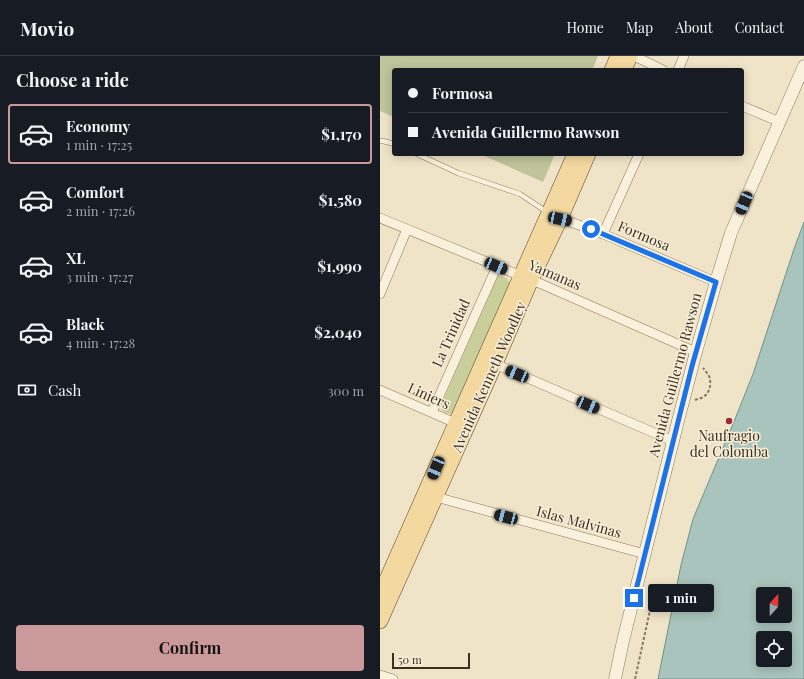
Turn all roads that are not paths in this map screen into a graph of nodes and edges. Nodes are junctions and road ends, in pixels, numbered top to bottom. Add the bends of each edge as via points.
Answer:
1 (618, 56) edge
2 (630, 56) edge
3 (634, 56) edge
4 (684, 56) edge
5 (804, 66) edge
6 (613, 68) edge
7 (625, 68) edge
8 (659, 68) edge
9 (679, 68) edge
10 (744, 107) edge
11 (780, 122) junction
12 (380, 141) edge
13 (392, 143) edge
14 (421, 156) edge
15 (574, 156) edge
16 (587, 156) edge
17 (638, 156) edge
18 (555, 216) junction
19 (380, 218) edge
20 (407, 230) junction
21 (603, 234) junction
22 (496, 266) junction
23 (526, 278) junction
24 (716, 282) junction
25 (380, 294) edge
26 (696, 352) junction
27 (495, 364) junction
28 (380, 390) edge
29 (432, 412) junction
30 (461, 426) junction
31 (673, 441) junction
32 (436, 497) junction
33 (645, 554) junction
34 (380, 595) edge
35 (380, 621) edge
36 (380, 675) edge
37 (393, 679) edge
38 (615, 679) edge

1 - 6 main road
2 - 7 main road
3 - 8 street
4 - 9 street
5 - 11 street, Avenida Guillermo Rawson
10 - 11 street
11 - 24 street, Avenida Guillermo Rawson via 731,233
12 - 13 lane
14 - 18 lane via 458,173 520,194
15 - 18 main road, Avenida Kenneth Woodley
16 - 18 main road, Avenida Kenneth Woodley
17 - 21 street
18 - 21 street, Formosa
18 - 23 main road, Avenida Kenneth Woodley
19 - 20 street, Yamanas
20 - 22 street, Yamanas
20 - 25 street
21 - 24 street, Formosa
22 - 23 street, Yamanas
22 - 29 street, La Trinidad
23 - 26 street, Yamanas
23 - 27 main road, Avenida Kenneth Woodley
23 - 30 main road, Avenida Kenneth Woodley
24 - 26 street, Avenida Guillermo Rawson
26 - 31 street, Avenida Guillermo Rawson
27 - 30 main road, Avenida Kenneth Woodley
27 - 31 street
28 - 29 street, Liniers
29 - 30 street, Liniers
30 - 32 main road, Avenida Kenneth Woodley
30 - 34 main road, Avenida Kenneth Woodley
31 - 33 street, Avenida Guillermo Rawson
32 - 33 street, Islas Malvinas
32 - 35 main road, Avenida Kenneth Woodley
33 - 38 street, Avenida Guillermo Rawson
36 - 37 street

